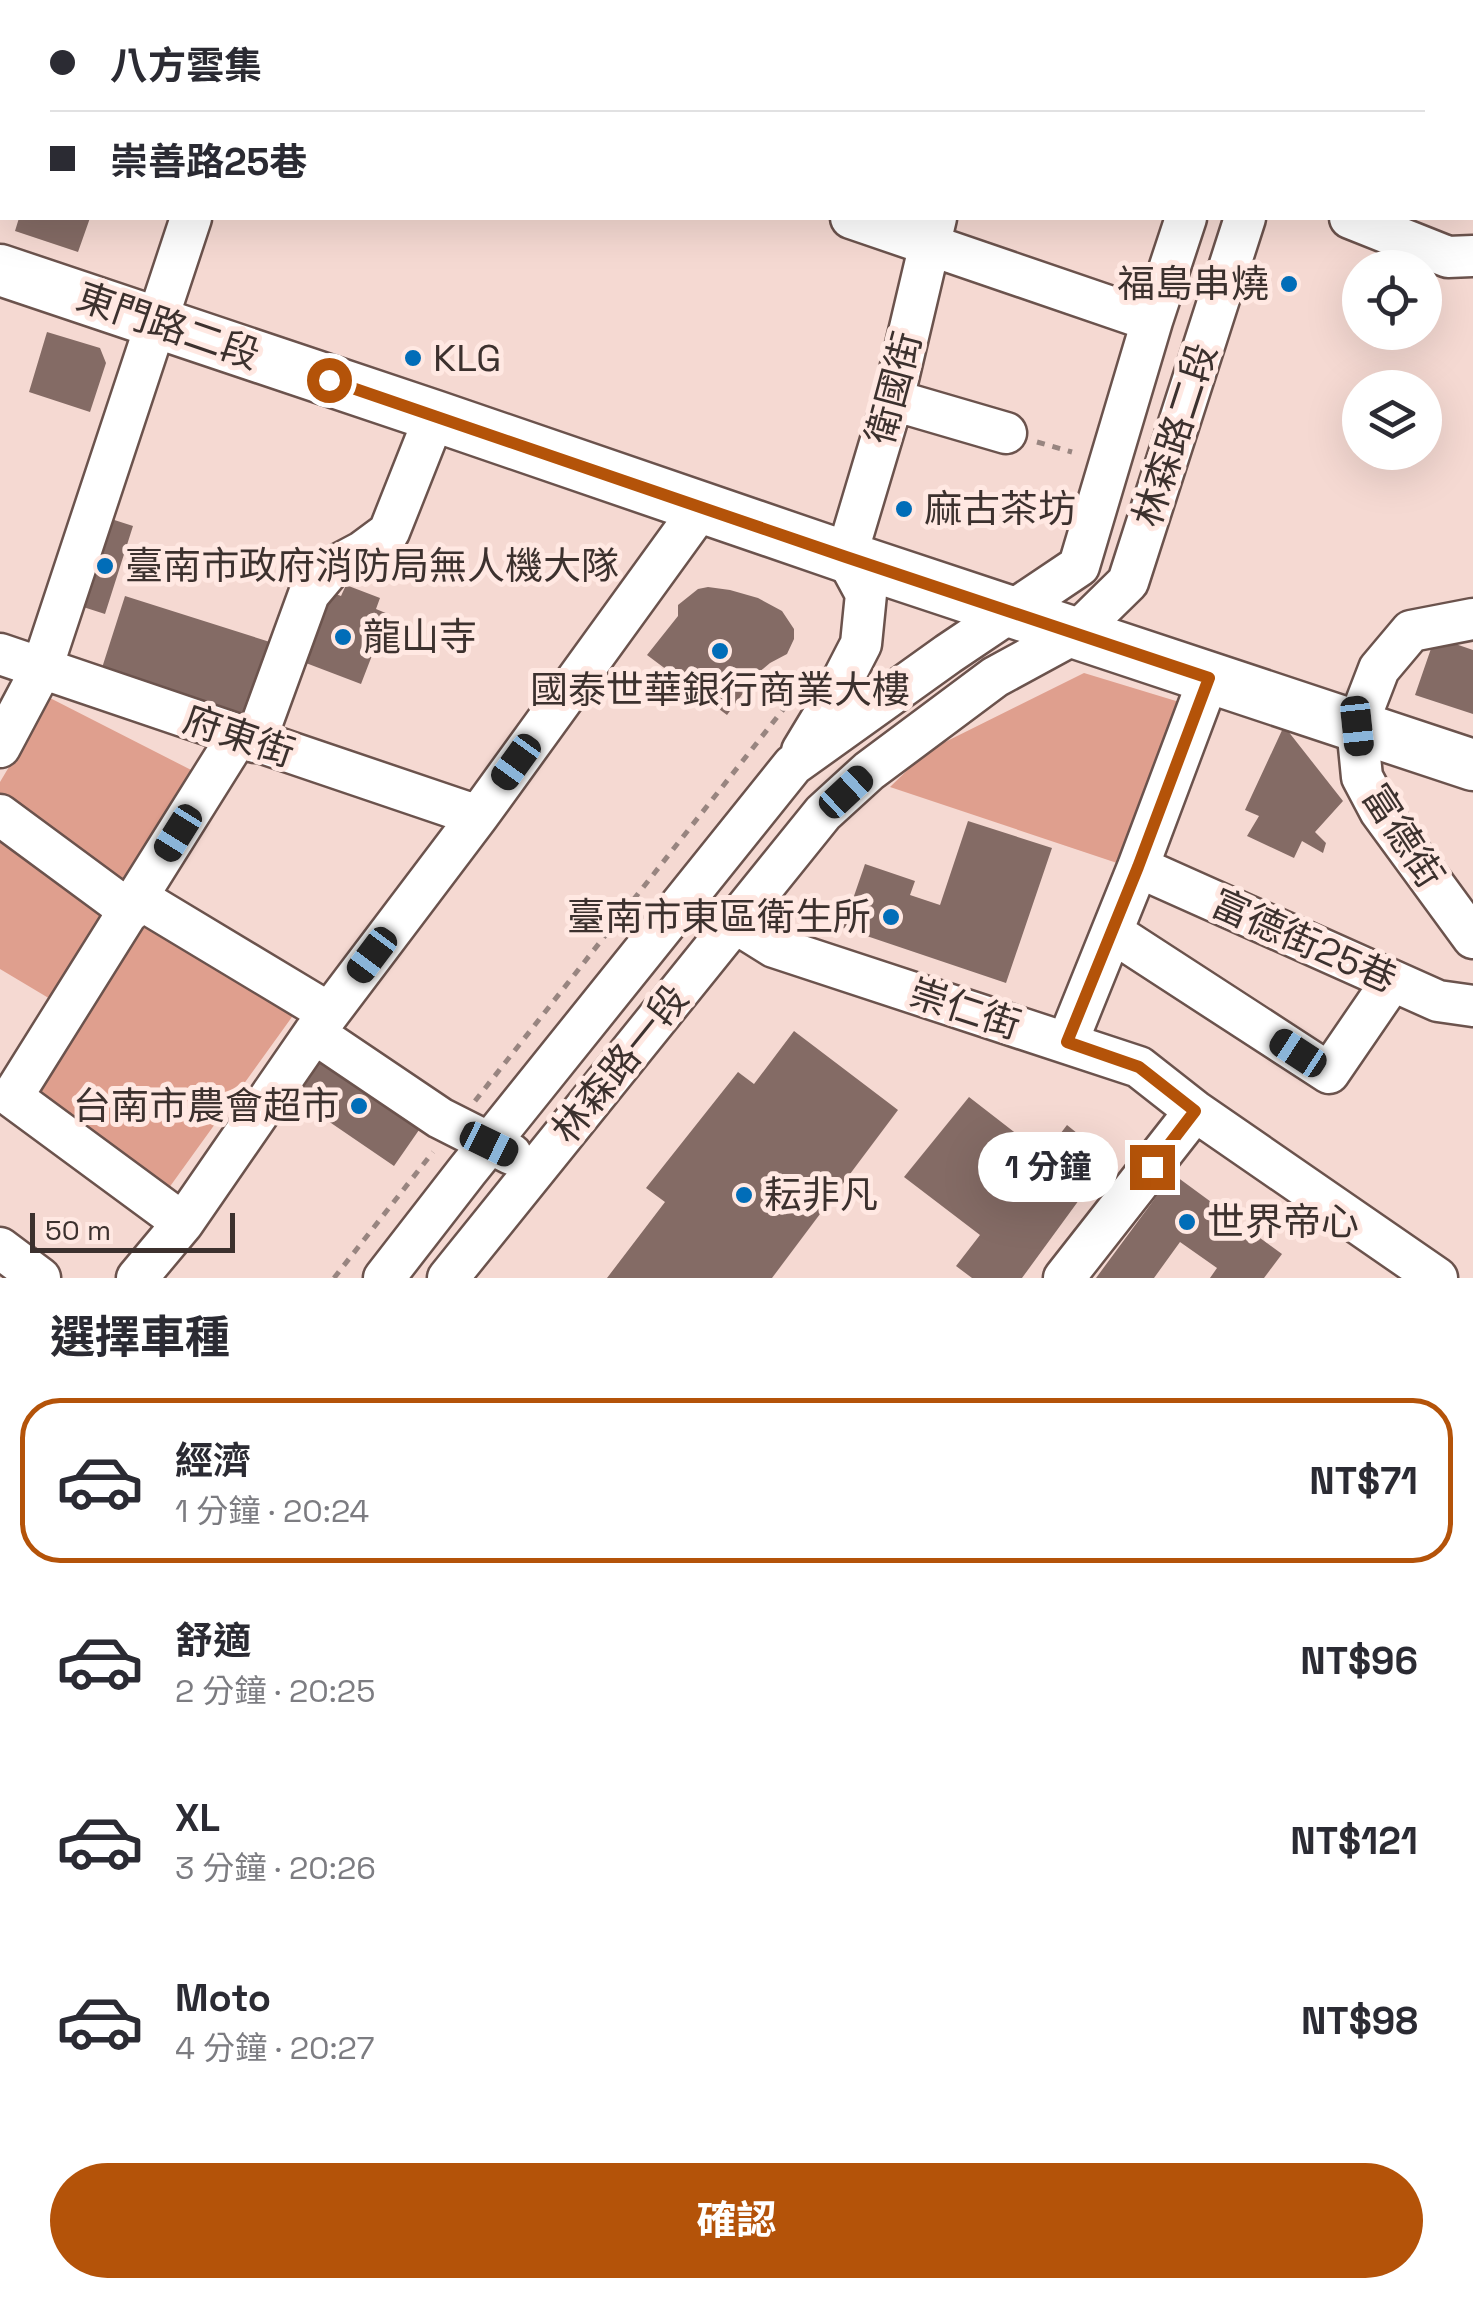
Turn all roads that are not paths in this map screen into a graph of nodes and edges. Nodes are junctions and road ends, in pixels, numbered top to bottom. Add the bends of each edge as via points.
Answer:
1 (190, 220) edge
2 (864, 220) edge
3 (1185, 220) edge
4 (1243, 220) edge
5 (1355, 220) edge
6 (933, 231) edge
7 (1473, 256) edge
8 (0, 270) edge
9 (1152, 321) junction
10 (158, 323) junction
11 (893, 400) junction
12 (435, 416) junction
13 (1006, 433) dead end
14 (702, 508) junction
15 (846, 557) junction
16 (1011, 612) junction
17 (1473, 619) edge
18 (1076, 633) junction
19 (0, 654) edge
20 (42, 668) junction
21 (1209, 678) junction
22 (1357, 726) junction
23 (247, 739) junction
24 (0, 746) edge
25 (793, 765) junction
26 (1473, 765) edge
27 (0, 815) edge
28 (478, 816) junction
29 (1138, 867) junction
30 (134, 905) junction
31 (734, 922) junction
32 (1112, 932) junction
33 (1473, 938) edge
34 (1392, 981) junction
35 (1473, 1006) edge
36 (322, 1023) junction
37 (1067, 1042) junction
38 (1195, 1111) junction
39 (472, 1135) junction
40 (538, 1167) junction
41 (183, 1223) junction
42 (0, 1248) edge
43 (40, 1278) edge
44 (138, 1278) edge
45 (384, 1278) edge
46 (448, 1278) edge
47 (1064, 1278) edge
48 (1437, 1278) edge

1 - 10 street
2 - 6 street
3 - 9 street, 林森路二段
4 - 18 street, 林森路二段 via 1128,582
5 - 7 street via 1448,257
6 - 9 street
6 - 11 street, 衛國街
8 - 10 main road, 東門路二段
9 - 16 street, 林森路二段 via 1079,566
10 - 12 main road, 東門路二段
10 - 20 street
11 - 13 street
11 - 15 street, 衛國街
12 - 14 main road, 東門路二段
12 - 23 street via 389,532 330,569 308,594
14 - 15 main road, 東門路二段
14 - 28 street
15 - 16 main road, 東門路二段
15 - 25 street via 866,594 861,644
16 - 18 main road, 東門路二段
16 - 25 street, 林森路一段
17 - 22 street via 1411,631 1379,670
18 - 21 main road, 東門路二段
18 - 31 street, 林森路一段 via 995,677 869,771 823,813
19 - 20 street, 府東街
20 - 23 street, 府東街
20 - 24 street
21 - 22 main road, 東門路二段
21 - 29 street
22 - 26 main road, 東門路二段
22 - 33 street, 富德街 via 1362,778
23 - 28 street, 府東街
23 - 30 street
25 - 39 street, 林森路一段
27 - 30 street
28 - 36 street
29 - 32 street
29 - 34 street, 富德街25巷
30 - 36 street
30 - 41 street via 12,1097
31 - 37 street, 崇仁街 via 774,947
31 - 40 street, 林森路一段
32 - 34 street via 1329,1073
32 - 37 street
34 - 35 street, 富德街25巷 via 1438,1001
36 - 39 street via 440,1118
36 - 41 street
37 - 38 street, 崇仁街 via 1139,1067
38 - 47 street
38 - 48 street, 崇仁街
39 - 40 street
39 - 45 street, 林森路一段
40 - 46 street, 林森路一段
41 - 44 street
42 - 43 street

